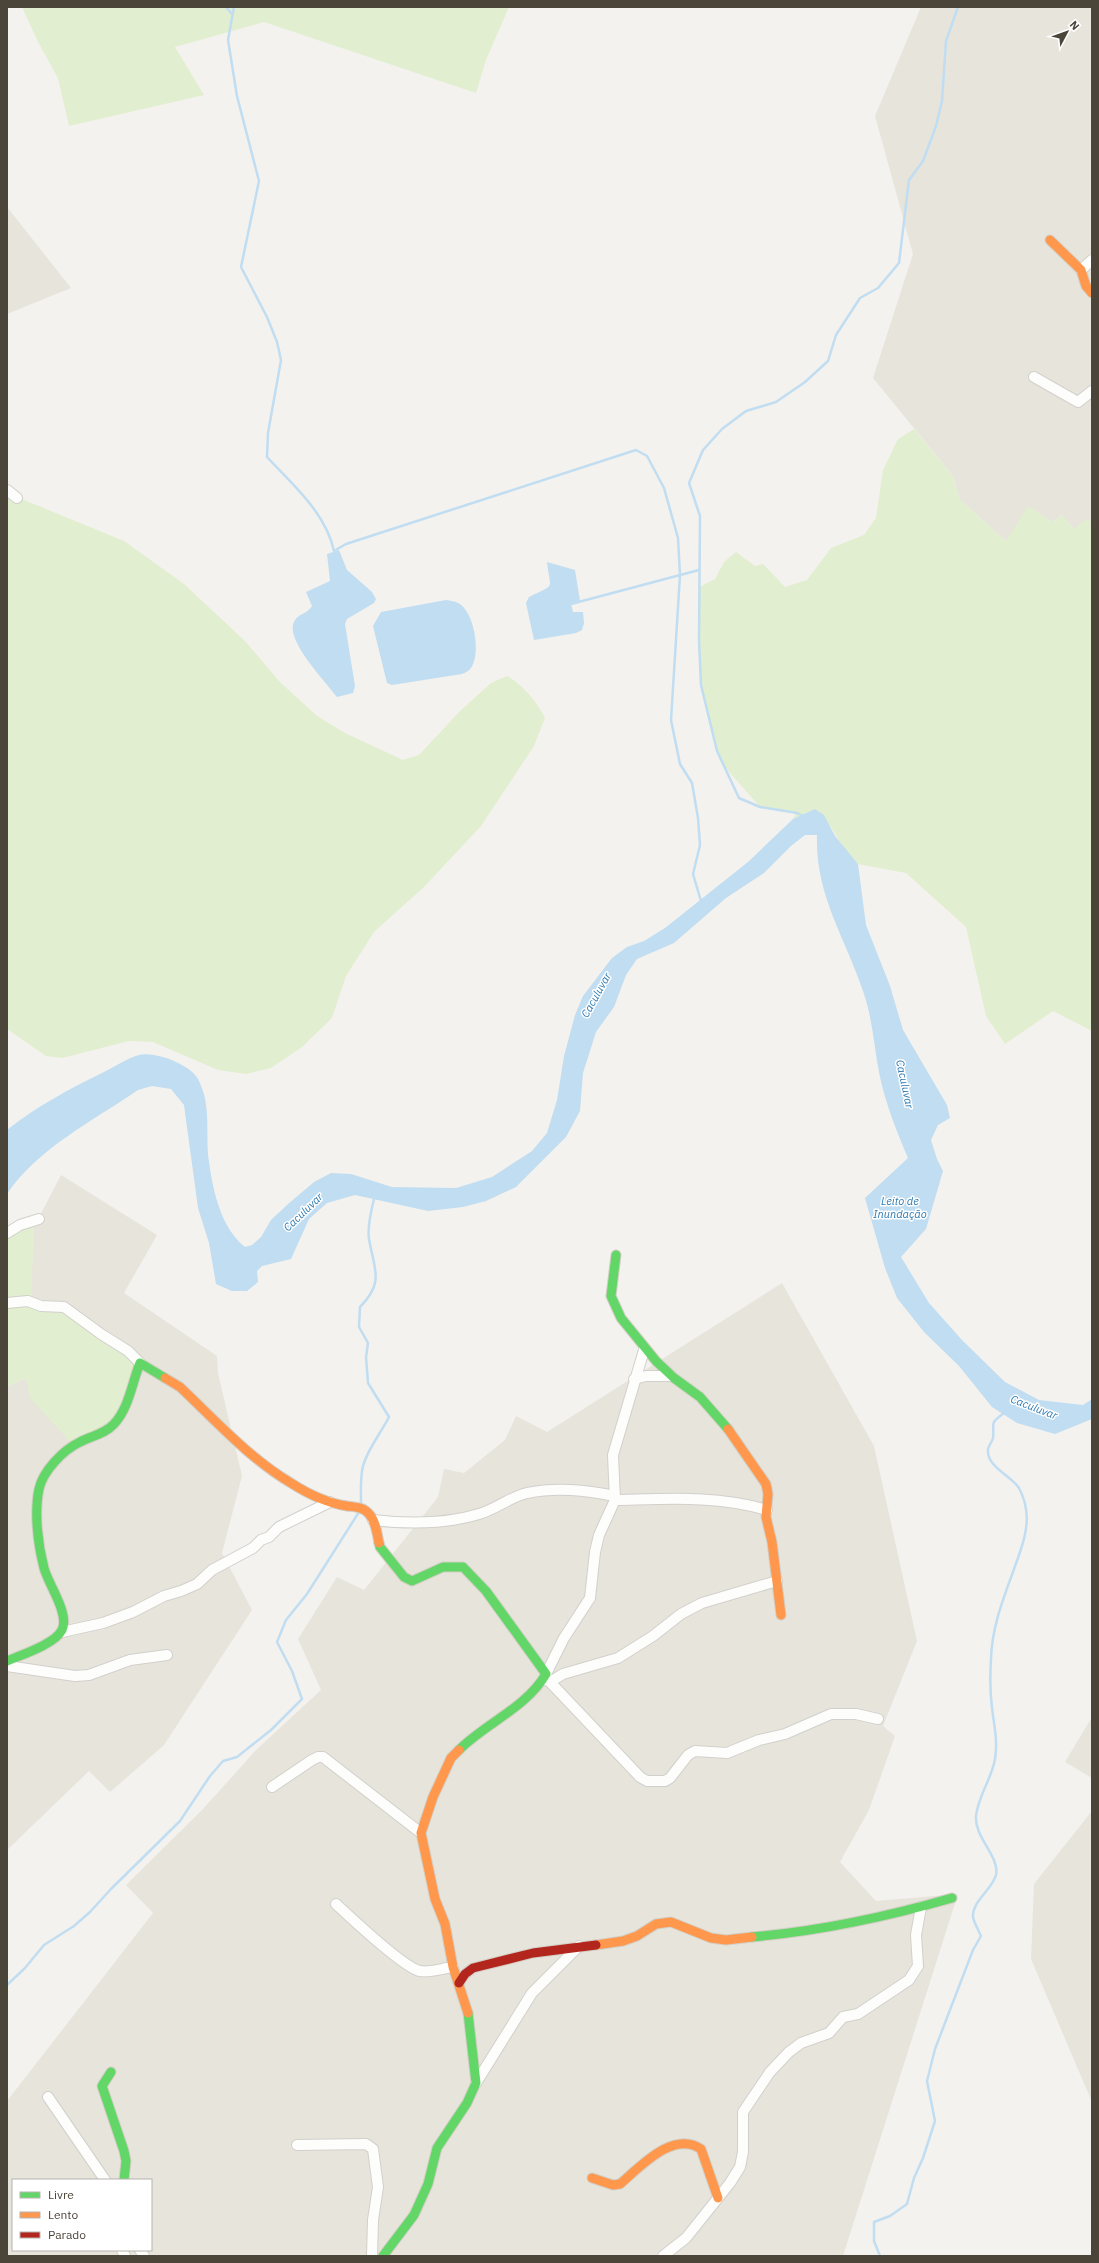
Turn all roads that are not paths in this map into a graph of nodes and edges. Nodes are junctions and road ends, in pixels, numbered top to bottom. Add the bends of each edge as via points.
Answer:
1 (1050, 240) dead end
2 (1092, 260) edge
3 (1081, 270) junction
4 (1092, 293) edge
5 (1034, 377) dead end
6 (1092, 391) edge
7 (7, 490) edge
8 (17, 498) dead end
9 (39, 1219) dead end
10 (7, 1233) edge
11 (616, 1255) dead end
12 (7, 1303) edge
13 (644, 1350) junction
14 (140, 1363) junction
15 (671, 1376) junction
16 (634, 1379) junction
17 (615, 1498) junction
18 (330, 1502) junction
19 (767, 1510) junction
20 (372, 1520) junction
21 (777, 1581) junction
22 (781, 1616) dead end
23 (62, 1632) junction
24 (167, 1655) dead end
25 (7, 1661) edge
26 (7, 1666) edge
27 (547, 1678) junction
28 (878, 1719) dead end
29 (272, 1787) dead end
30 (420, 1833) junction
31 (952, 1898) dead end
32 (336, 1904) dead end
33 (921, 1907) junction
34 (579, 1946) junction
35 (453, 1967) junction
36 (459, 1983) junction
37 (111, 2072) dead end
38 (476, 2083) junction
39 (48, 2097) dead end
40 (297, 2144) dead end
41 (592, 2178) dead end
42 (104, 2179) edge
43 (124, 2179) edge
44 (718, 2198) junction
45 (372, 2256) edge
46 (383, 2256) edge
47 (663, 2256) edge

1 - 3 street
2 - 3 street
3 - 4 street via 1086,286
5 - 6 street via 1078,402
7 - 8 street
9 - 10 street via 20,1225
11 - 13 street via 612,1300 615,1310
12 - 14 street via 28,1301 41,1306 64,1307 128,1351
13 - 15 street
13 - 16 street
14 - 18 street via 180,1387 258,1460 290,1483
14 - 23 street via 124,1408 115,1423 102,1433 78,1443 67,1451 43,1478 38,1490 41,1550 46,1574 56,1595 64,1624
15 - 16 street via 646,1376
15 - 19 street via 700,1397 729,1431 766,1484
16 - 17 street via 613,1454
17 - 19 street via 692,1498 740,1503
17 - 20 street via 577,1489 553,1489 526,1493 480,1514 399,1523
17 - 27 street via 599,1535 590,1598 564,1638
18 - 20 street via 361,1508
18 - 23 street via 277,1529 253,1548 212,1570 197,1584 181,1592 164,1596 133,1612 103,1623
19 - 21 street
20 - 27 street via 380,1547 404,1577 412,1581 443,1567 463,1566 500,1609 524,1648
21 - 22 street
21 - 27 street via 702,1603 681,1614 618,1658
23 - 25 street
24 - 26 street via 130,1660 89,1675 75,1676
27 - 28 street via 640,1777 656,1782 665,1782 688,1755 695,1751 727,1753 759,1740 785,1734 831,1714 856,1714
27 - 30 street via 516,1707 451,1758
29 - 30 street via 312,1760 323,1758
30 - 35 street
31 - 33 street
32 - 35 street via 363,1930 414,1969 427,1971
33 - 34 street via 808,1932 746,1939 711,1938 671,1922 656,1924 623,1941
33 - 44 street via 916,1935 918,1966 909,1980 858,2014 844,2017 829,2033 801,2043 770,2072 743,2112 743,2152 740,2167
34 - 36 street via 534,1953 473,1968
34 - 38 street via 532,1993
35 - 36 street
36 - 38 street via 470,2018
37 - 43 street via 102,2086 124,2151
38 - 46 street via 467,2103 438,2148 428,2184 414,2215
39 - 42 street
40 - 45 street via 366,2144 373,2149 378,2197 373,2220
41 - 44 street via 612,2185 620,2184 658,2153 678,2144 691,2143 701,2149
44 - 47 street via 686,2238

